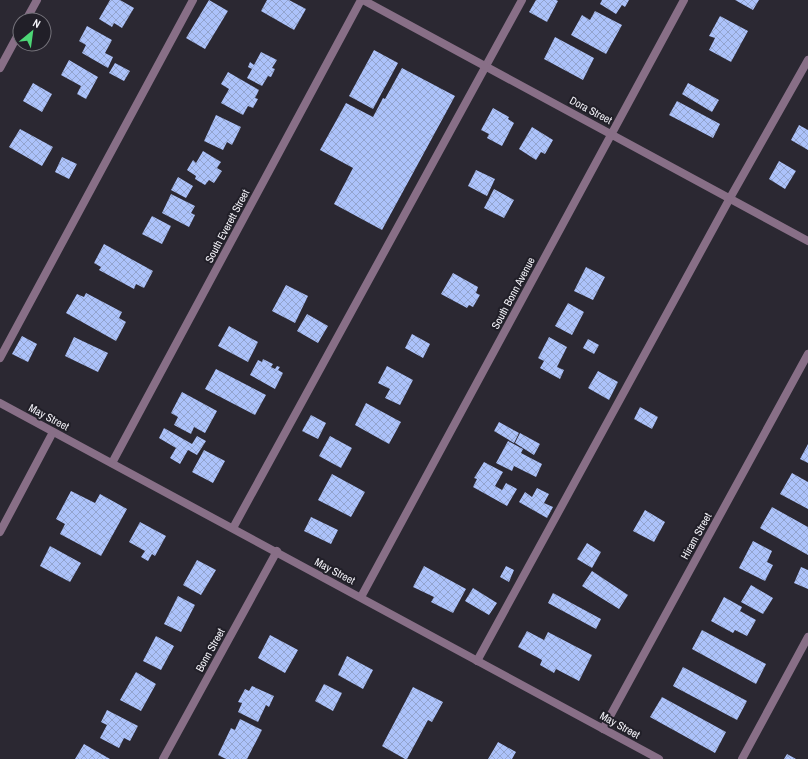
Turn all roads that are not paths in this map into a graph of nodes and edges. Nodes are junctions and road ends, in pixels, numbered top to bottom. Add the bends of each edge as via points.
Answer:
1 (37, 0) edge
2 (193, 0) edge
3 (362, 0) edge
4 (522, 0) edge
5 (684, 0) edge
6 (30, 12) edge
7 (12, 46) edge
8 (808, 60) edge
9 (487, 66) junction
10 (0, 68) edge
11 (612, 134) junction
12 (730, 198) junction
13 (808, 241) edge
14 (808, 354) edge
15 (0, 358) edge
16 (0, 403) edge
17 (53, 432) junction
18 (112, 463) junction
19 (233, 528) junction
20 (0, 532) edge
21 (276, 552) junction
22 (361, 597) junction
23 (808, 637) edge
24 (478, 660) junction
25 (602, 728) junction
26 (163, 759) edge
27 (659, 759) edge
28 (742, 759) edge

1 - 6 street
2 - 15 street
3 - 9 street, Dora Street
3 - 18 street, South Everett Street
4 - 9 street
5 - 11 street, South Bonn Avenue
7 - 10 street
8 - 12 street
9 - 11 street, Dora Street
9 - 19 street
11 - 12 street, Dora Street
11 - 22 street, South Bonn Avenue
12 - 13 street, Dora Street
12 - 24 street
14 - 25 street, Hiram Street
16 - 17 street, May Street
17 - 18 street, May Street
17 - 20 street
18 - 19 street, May Street
19 - 21 street, May Street
21 - 22 street, May Street
21 - 26 street, Bonn Street
22 - 24 street, May Street
23 - 28 street
24 - 25 street, May Street
25 - 27 street, May Street

